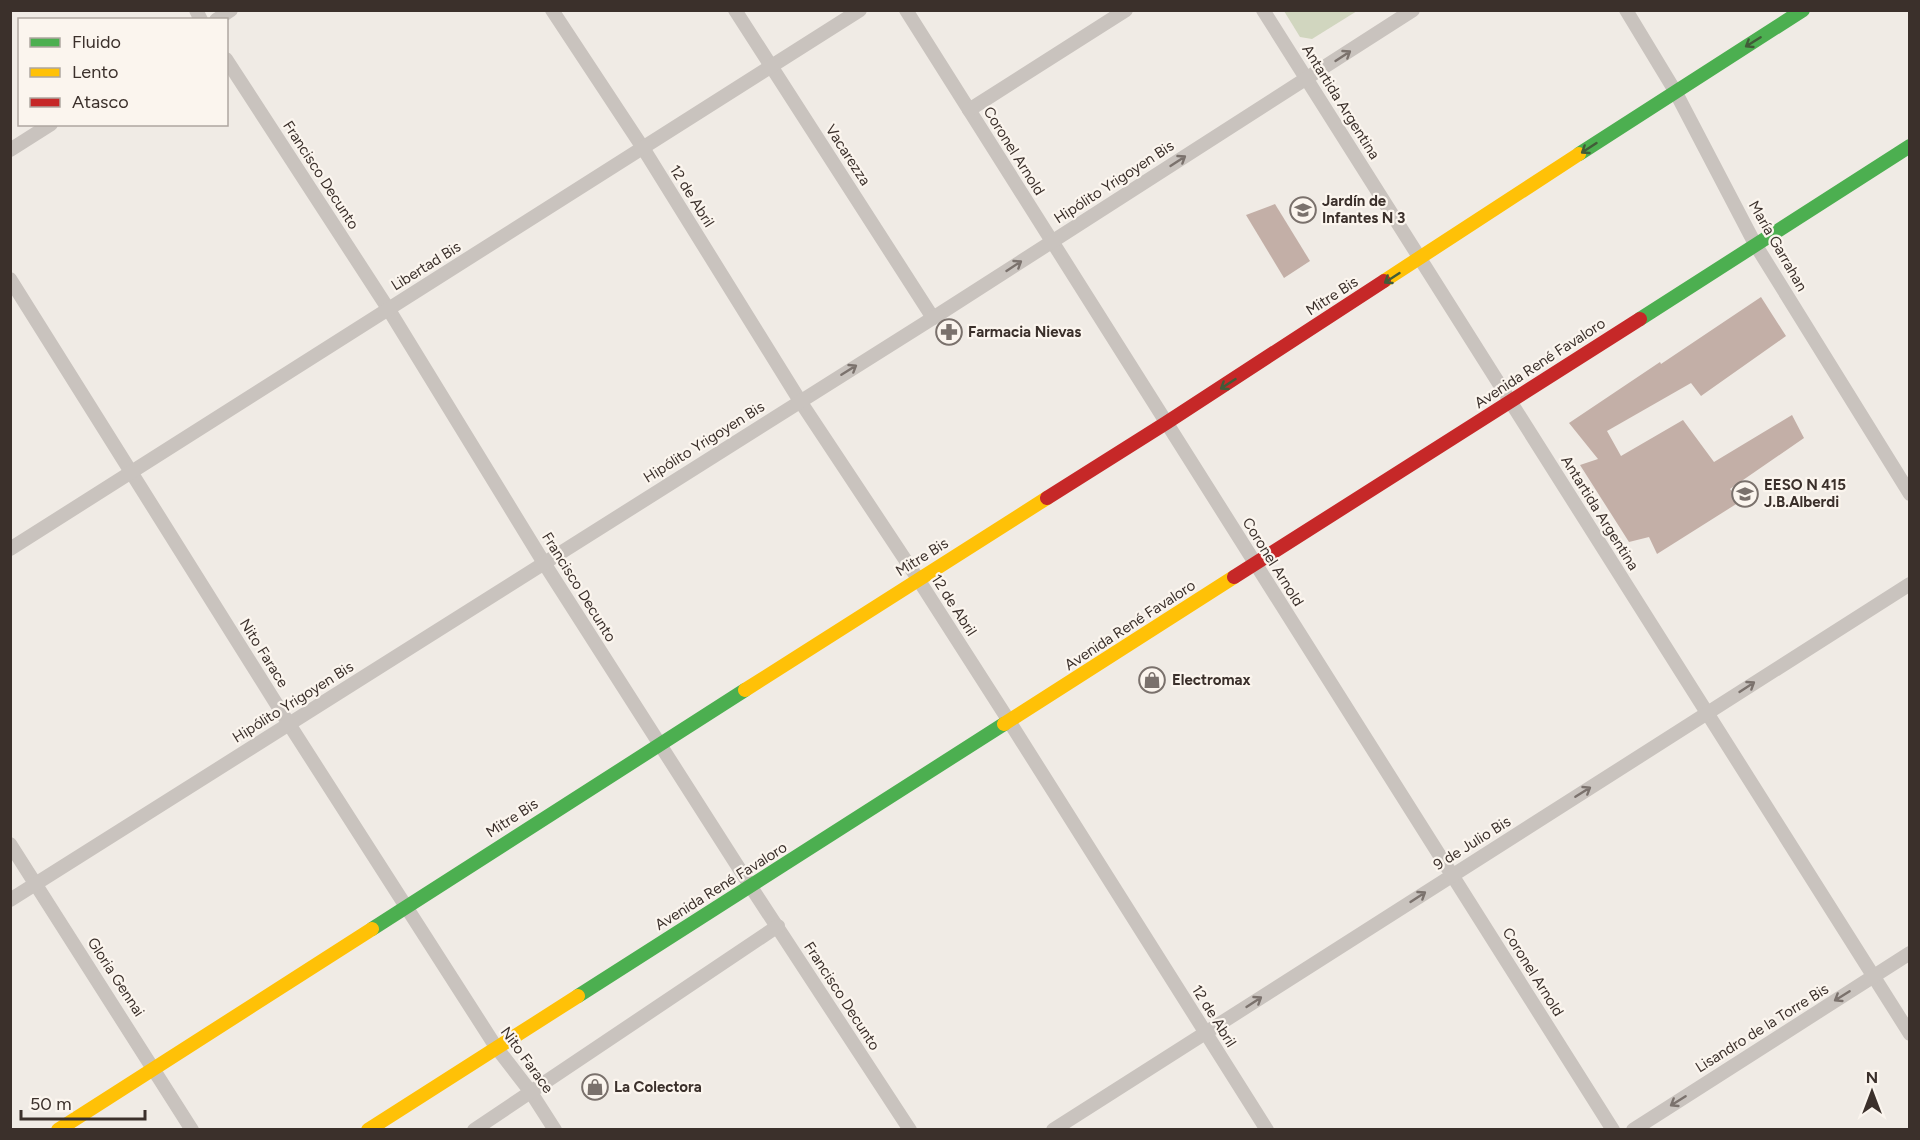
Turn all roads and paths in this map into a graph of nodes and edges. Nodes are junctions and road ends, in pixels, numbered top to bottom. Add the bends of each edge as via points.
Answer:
1 (552, 10) edge
2 (735, 10) edge
3 (860, 10) edge
4 (906, 10) edge
5 (1126, 10) edge
6 (1263, 10) edge
7 (1413, 10) edge
8 (1626, 10) edge
9 (1803, 10) edge
10 (228, 62) edge
11 (771, 67) junction
12 (1306, 79) junction
13 (1675, 91) junction
14 (969, 110) junction
15 (48, 126) edge
16 (643, 148) junction
17 (10, 150) edge
18 (1907, 152) edge
19 (1052, 242) junction
20 (1755, 244) junction
21 (1420, 259) junction
22 (10, 279) edge
23 (389, 310) junction
24 (933, 318) junction
25 (800, 401) junction
26 (1510, 402) junction
27 (1166, 423) junction
28 (131, 472) junction
29 (1910, 494) edge
30 (10, 549) edge
31 (543, 563) junction
32 (1255, 565) junction
33 (918, 579) junction
34 (1910, 584) edge
35 (1707, 713) junction
36 (1009, 722) junction
37 (289, 724) junction
38 (659, 744) junction
39 (10, 844) edge
40 (1452, 875) junction
41 (36, 884) junction
42 (751, 886) junction
43 (10, 900) edge
44 (406, 905) junction
45 (778, 927) junction
46 (1910, 953) edge
47 (1873, 976) junction
48 (1204, 1033) junction
49 (1910, 1034) edge
50 (496, 1047) junction
51 (155, 1069) junction
52 (530, 1091) junction
53 (58, 1130) edge
54 (192, 1130) edge
55 (368, 1130) edge
56 (474, 1130) edge
57 (555, 1130) edge
58 (910, 1130) edge
59 (1053, 1130) edge
60 (1267, 1130) edge
61 (1613, 1130) edge
62 (1633, 1130) edge

1 - 16 street, 12 de Abril
2 - 11 street, Vacarezza
3 - 11 street, Libertad Bis
4 - 14 street, Coronel Arnold
5 - 14 street
6 - 12 street, Antartida Argentina
12 -> 7 street, Hipólito Yrigoyen Bis
8 - 13 street, María Garrahan
9 -> 13 street, Mitre Bis
10 - 23 street, Francisco Decunto
11 - 16 street, Libertad Bis
11 - 24 street, Vacarezza
19 -> 12 street, Hipólito Yrigoyen Bis
12 - 21 street, Antartida Argentina
13 - 20 street, María Garrahan
13 -> 21 street, Mitre Bis
14 - 19 street, Coronel Arnold
15 - 17 street
16 - 23 street, Libertad Bis
16 - 25 street, 12 de Abril
18 - 20 street, Avenida René Favaloro
24 -> 19 street, Hipólito Yrigoyen Bis
19 - 27 street, Coronel Arnold
20 - 26 street, Avenida René Favaloro
20 - 29 street, María Garrahan
21 - 26 street, Antartida Argentina
21 -> 27 street, Mitre Bis
22 - 28 street, Nito Farace
23 - 28 street, Libertad Bis
23 - 31 street, Francisco Decunto
25 -> 24 street, Hipólito Yrigoyen Bis
25 - 31 street, Hipólito Yrigoyen Bis
25 - 33 street, 12 de Abril
26 - 32 street, Avenida René Favaloro
26 - 35 street, Antartida Argentina
27 - 32 street, Coronel Arnold
27 - 33 street, Mitre Bis
28 - 30 street, Libertad Bis
28 - 37 street, Nito Farace
31 - 37 street, Hipólito Yrigoyen Bis
31 - 38 street, Francisco Decunto
32 - 36 street, Avenida René Favaloro
32 - 40 street, Coronel Arnold
33 - 36 street, 12 de Abril
33 - 38 street, Mitre Bis
35 -> 34 street, 9 de Julio Bis
40 -> 35 street, 9 de Julio Bis
35 - 47 street, Antartida Argentina
36 - 42 street, Avenida René Favaloro
36 - 48 street, 12 de Abril
37 - 41 street, Hipólito Yrigoyen Bis
37 - 44 street, Nito Farace
38 - 42 street, Francisco Decunto
38 - 44 street, Mitre Bis
39 - 41 street, Gloria Gennai
48 -> 40 street, 9 de Julio Bis
40 - 61 street, Coronel Arnold
41 - 43 street, Hipólito Yrigoyen Bis
41 - 51 street, Gloria Gennai
42 - 45 street, Francisco Decunto
42 - 50 street, Avenida René Favaloro
44 - 50 street, Nito Farace
44 - 51 street, Mitre Bis
45 - 52 street
45 - 58 street, Francisco Decunto
46 - 47 street, Lisandro de la Torre Bis
47 - 49 street, Antartida Argentina
47 -> 62 street, Lisandro de la Torre Bis
48 - 59 street, 9 de Julio Bis
48 - 60 street, 12 de Abril
50 - 52 street, Nito Farace
50 - 55 street, Avenida René Favaloro
51 - 53 street, Mitre Bis
51 - 54 street, Gloria Gennai
52 - 56 street
52 - 57 street, Nito Farace

